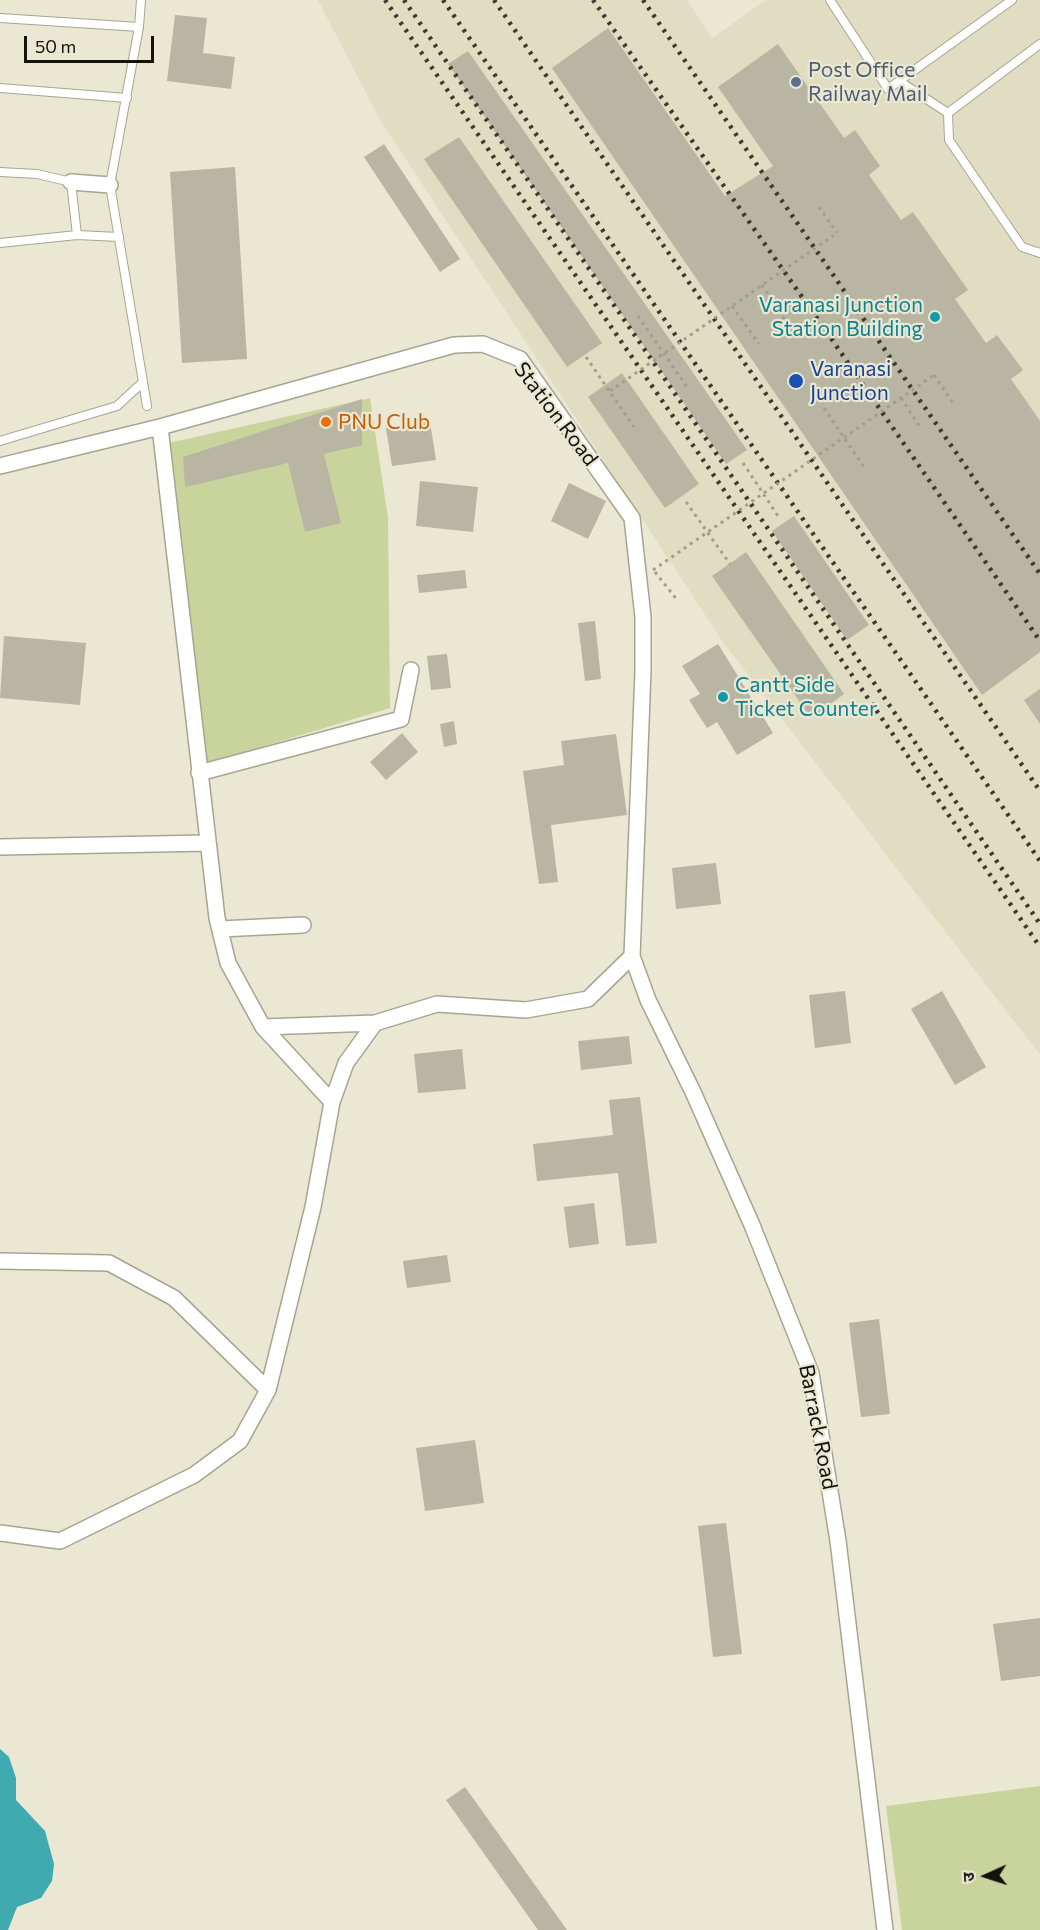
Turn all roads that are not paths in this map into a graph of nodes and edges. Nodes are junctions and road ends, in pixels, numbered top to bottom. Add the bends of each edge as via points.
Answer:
1 (141, 0) edge
2 (830, 0) edge
3 (1012, 0) edge
4 (0, 18) edge
5 (139, 27) junction
6 (1040, 44) edge
7 (898, 81) junction
8 (0, 88) edge
9 (127, 98) junction
10 (948, 113) junction
11 (0, 172) edge
12 (71, 182) junction
13 (110, 185) junction
14 (77, 235) junction
15 (119, 237) junction
16 (0, 243) edge
17 (1040, 252) edge
18 (143, 382) junction
19 (147, 406) dead end
20 (160, 427) junction
21 (0, 441) edge
22 (0, 466) edge
23 (411, 670) dead end
24 (199, 773) junction
25 (208, 843) junction
26 (0, 847) edge
27 (303, 925) dead end
28 (220, 929) junction
29 (632, 956) junction
30 (375, 1023) junction
31 (263, 1027) junction
32 (332, 1102) junction
33 (0, 1261) edge
34 (268, 1390) junction
35 (0, 1533) edge
36 (885, 1930) edge

1 - 5 lane
2 - 7 lane via 888,89
3 - 7 lane
4 - 5 lane
5 - 9 lane
6 - 10 lane
7 - 10 lane
8 - 9 lane
9 - 13 lane
10 - 17 lane via 949,140 1022,247
11 - 12 lane via 37,174
12 - 13 street
12 - 14 lane
13 - 15 lane
14 - 15 lane
14 - 16 lane
15 - 18 lane
18 - 19 lane
18 - 21 lane via 117,406
20 - 22 street, Station Road
20 - 24 street
20 - 29 street, Station Road via 454,345 483,344 520,359 632,518 643,617 643,671
23 - 24 street via 400,719
24 - 25 street
25 - 26 street
25 - 28 street
27 - 28 street
28 - 31 street via 228,963
29 - 30 street via 588,999 525,1010 437,1004
29 - 36 street, Barrack Road via 648,1000 756,1236 811,1373 838,1541
30 - 31 street
30 - 32 street via 346,1063
31 - 32 street
32 - 34 street via 313,1207
33 - 34 street via 109,1263 174,1298
34 - 35 street via 240,1442 194,1475 60,1541

